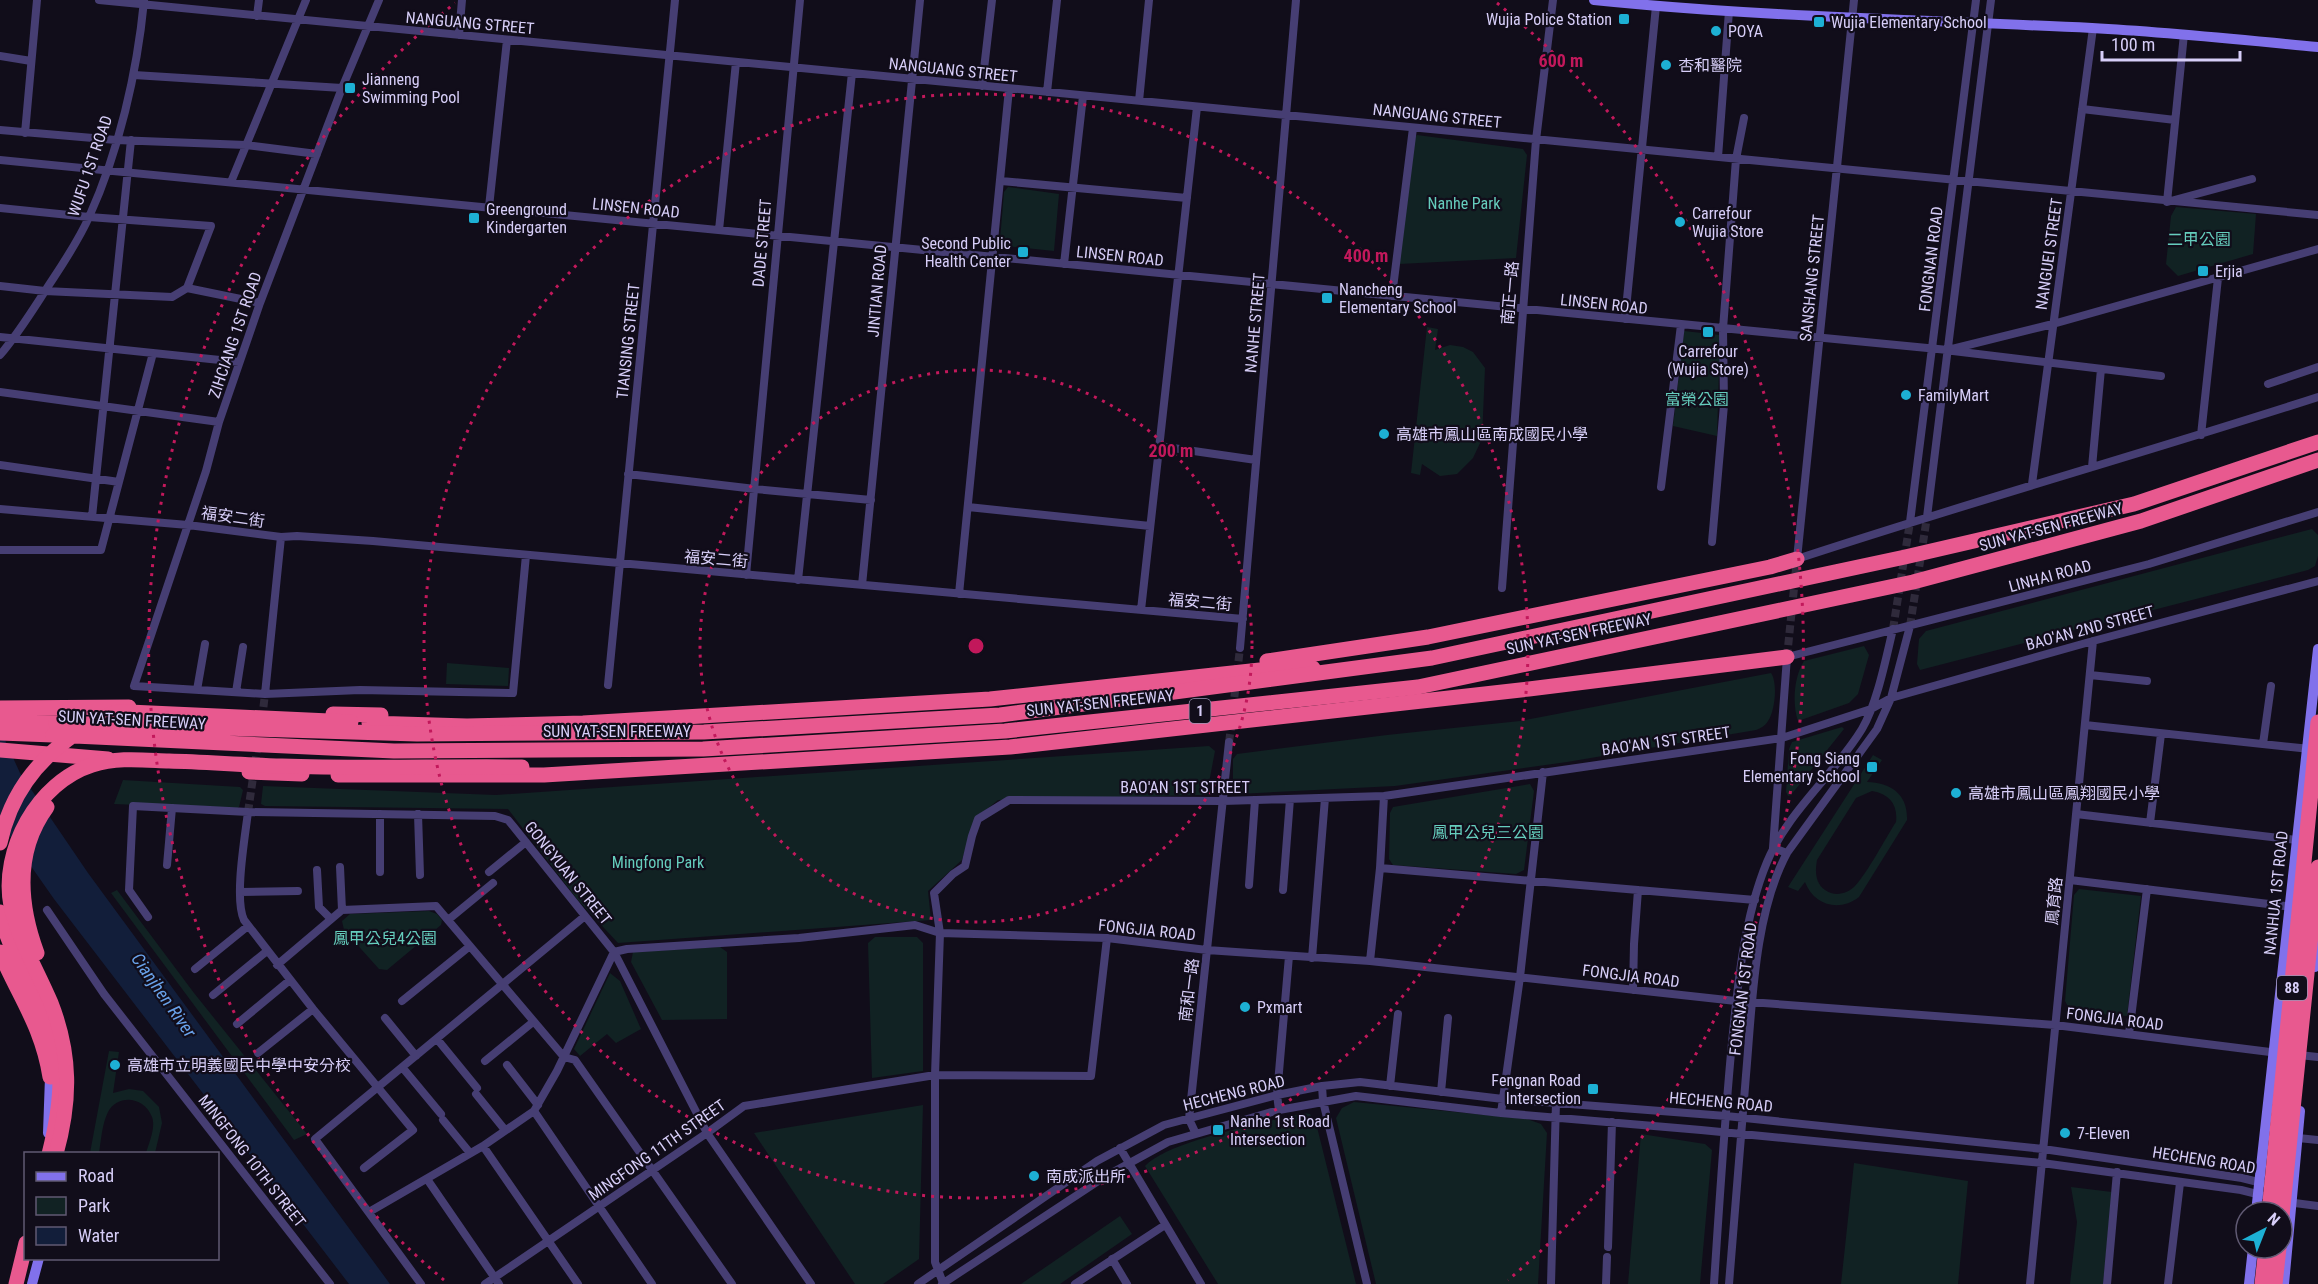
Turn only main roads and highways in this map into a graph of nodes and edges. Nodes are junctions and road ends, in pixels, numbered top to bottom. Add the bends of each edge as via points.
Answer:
1 (1594, 0) edge
2 (2318, 47) edge
3 (2318, 442) edge
4 (2318, 460) edge
5 (1797, 559) road end
6 (2318, 649) edge
7 (1787, 657) road end
8 (1373, 666) junction
9 (1355, 694) junction
10 (990, 699) junction
11 (0, 708) edge
12 (117, 712) junction
13 (0, 718) edge
14 (624, 720) junction
15 (2318, 722) edge
16 (0, 733) edge
17 (1010, 747) junction
18 (2312, 749) edge
19 (0, 750) edge
20 (134, 759) junction
21 (741, 764) junction
22 (0, 808) edge
23 (0, 843) edge
24 (2318, 867) edge
25 (0, 912) edge
26 (2318, 942) edge
27 (0, 952) edge
28 (2316, 973) edge
29 (50, 1077) joint
30 (74, 1094) joint
31 (48, 1152) edge
32 (48, 1152) edge
33 (56, 1152) edge
34 (62, 1152) edge
35 (2257, 1200) edge
36 (2271, 1200) edge
37 (2287, 1200) edge
38 (2288, 1200) edge
39 (24, 1251) edge
40 (29, 1260) edge
41 (30, 1260) edge
42 (38, 1260) edge
43 (2252, 1260) edge
44 (2265, 1260) edge
45 (2278, 1260) edge
46 (2285, 1260) edge
47 (16, 1284) edge
48 (22, 1284) edge
49 (27, 1284) edge
50 (32, 1284) edge
51 (2249, 1284) edge
52 (2262, 1284) edge
53 (2275, 1284) edge
54 (2284, 1284) edge

1 - 2 main road via 1852,18 2093,28
3 - 8 highway, SUN YAT-SEN FREEWAY / 1, bridge via 2134,504 1432,658
4 - 9 highway, SUN YAT-SEN FREEWAY / 1, bridge via 2141,521 1913,582 1418,687
5 - 10 highway via 1428,637
6 - 18 main road, NANHUA 1ST ROAD
7 - 17 highway
8 - 10 highway via 1260,670
8 - 13 highway, SUN YAT-SEN FREEWAY / 1, bridge via 1000,715 704,732 417,734
9 - 16 highway, SUN YAT-SEN FREEWAY / 1, bridge via 1005,731 703,749 394,751
9 - 17 highway via 1305,708
10 - 14 highway
11 - 14 highway via 61,706 255,714
12 - 14 highway, bridge via 466,726
12 - 22 highway, bridge via 85,720 55,739 23,770
12 - 23 highway, bridge via 80,730 39,764 15,798
15 - 36 highway, 88, bridge
17 - 21 highway
18 - 35 main road, NANHUA 1ST ROAD via 2297,840
19 - 21 highway via 272,773 401,776 544,775
20 - 21 highway, bridge via 284,766 522,767 671,760
20 - 30 highway, bridge via 87,774 62,792 42,814 26,854 23,905 37,953 64,1016
20 - 33 highway, bridge via 89,766 55,788 27,820 12,857 9,889 18,934 50,1002 66,1060 68,1083
24 - 37 highway, 88, bridge
25 - 31 highway via 57,1049 59,1091
26 - 28 main road
27 - 29 highway via 36,1023
28 - 38 main road
29 - 32 main road
30 - 34 main road
39 - 47 highway
40 - 48 highway
41 - 49 main road
42 - 50 main road
43 - 51 main road
44 - 52 highway
45 - 53 highway
46 - 54 main road

